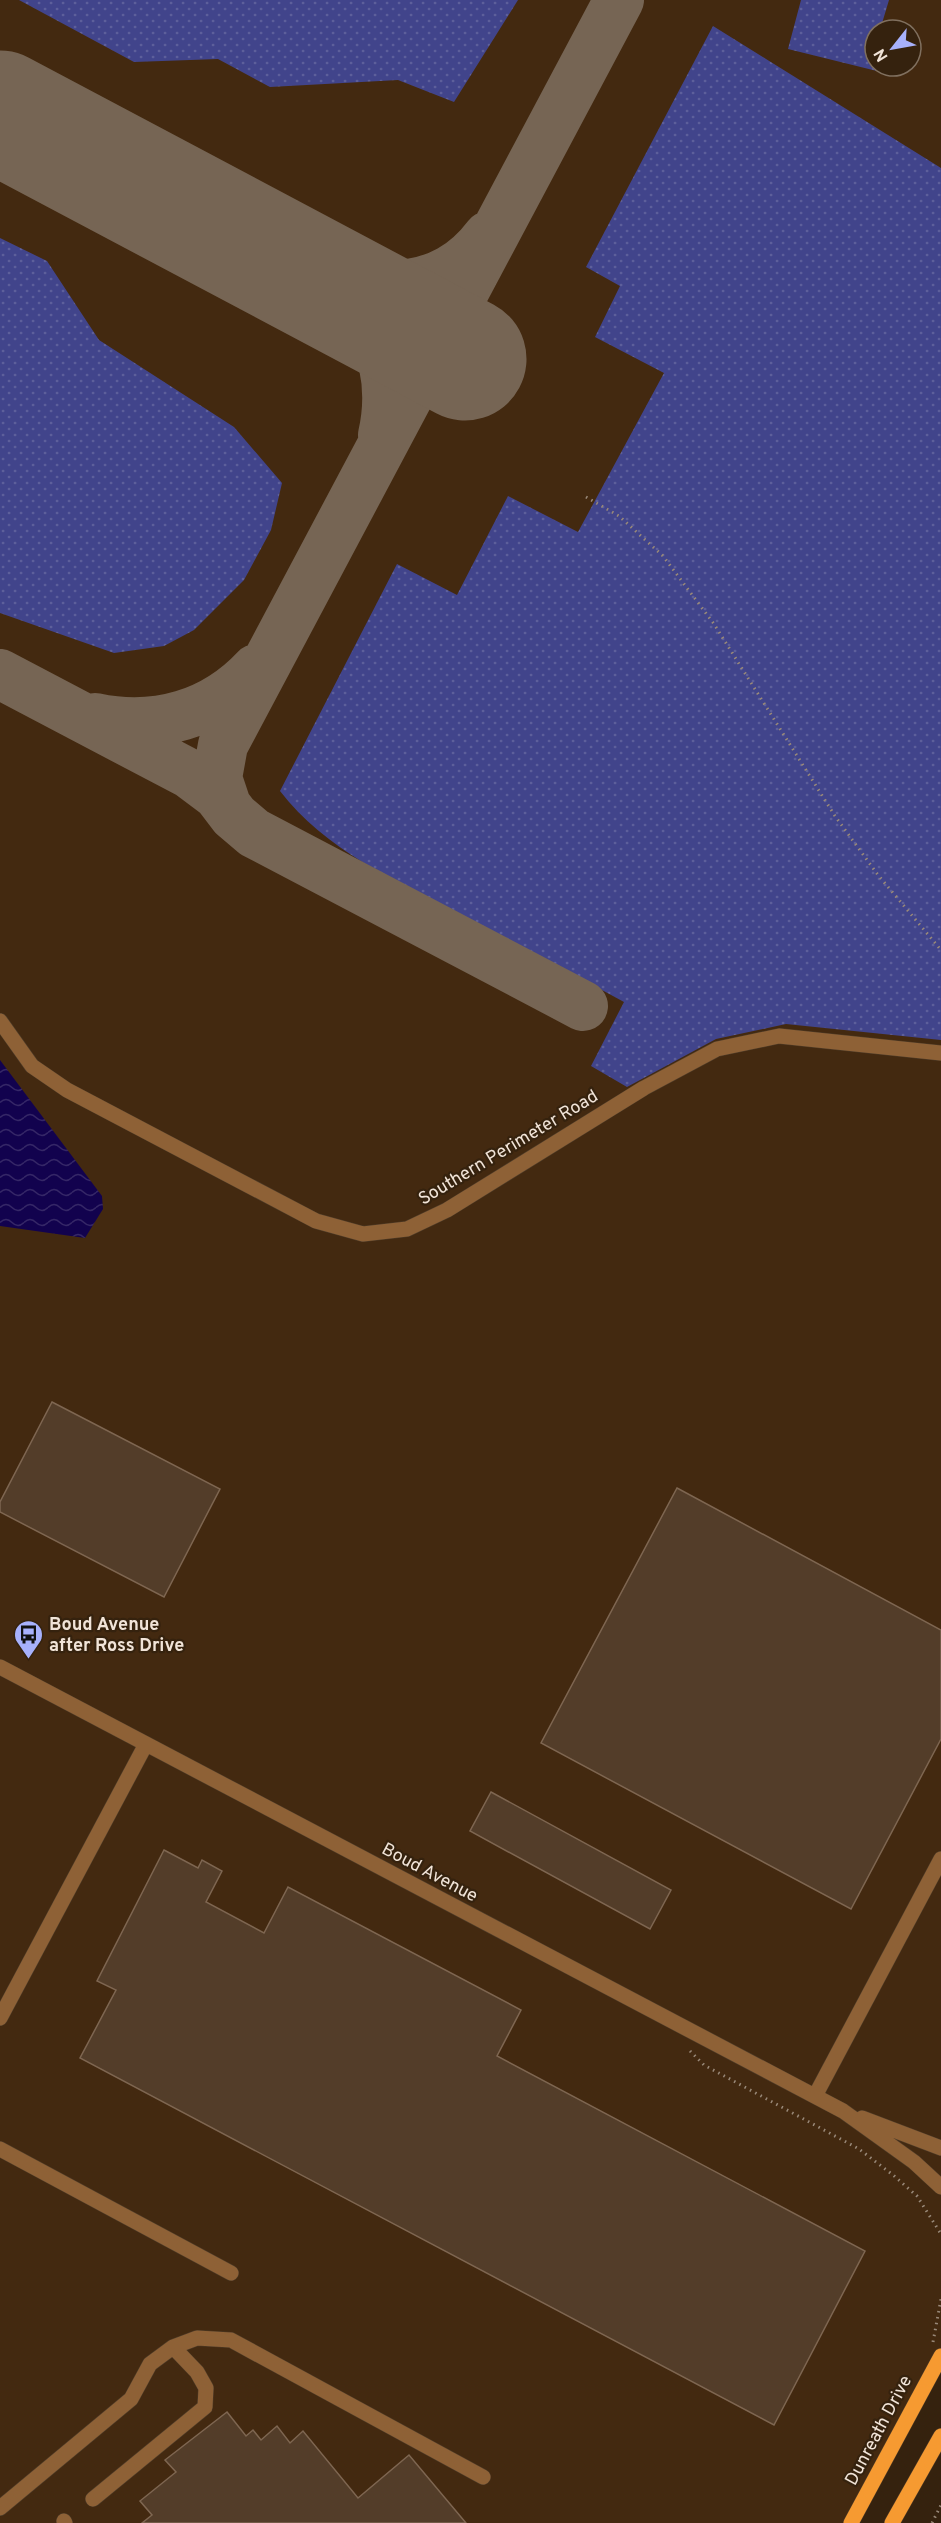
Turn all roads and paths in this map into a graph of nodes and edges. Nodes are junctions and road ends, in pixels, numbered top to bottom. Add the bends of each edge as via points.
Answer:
1 (586, 497) dead end
2 (941, 950) edge
3 (0, 1021) edge
4 (941, 1053) edge
5 (0, 1667) edge
6 (146, 1744) junction
7 (941, 1859) edge
8 (0, 2018) edge
9 (683, 2047) dead end
10 (815, 2096) junction
11 (843, 2111) junction
12 (941, 2148) edge
13 (0, 2149) edge
14 (941, 2187) edge
15 (941, 2234) edge
16 (231, 2273) dead end
17 (941, 2299) edge
18 (173, 2347) junction
19 (938, 2360) edge
20 (941, 2436) edge
21 (483, 2477) dead end
22 (93, 2499) dead end
23 (941, 2505) edge
24 (0, 2508) edge
25 (851, 2523) edge
26 (892, 2523) edge
27 (932, 2523) edge

1 - 2 path via 619,516 663,556 714,624 835,816
3 - 4 street, Southern Perimeter Road via 32,1066 67,1090 316,1221 363,1234 407,1229 447,1210 644,1088 717,1049 779,1036
5 - 6 street, Boud Avenue
6 - 8 street
6 - 10 street, Boud Avenue
7 - 10 street
9 - 15 path via 704,2065 858,2148 917,2196
10 - 11 street, Boud Avenue
11 - 12 street, Boud Avenue
11 - 14 street, Boud Avenue via 914,2162
13 - 16 street
17 - 19 path via 933,2337
18 - 21 street via 197,2338 231,2340
18 - 22 street via 197,2372 206,2388 205,2408
18 - 24 street via 150,2364 131,2399
19 - 25 main road, Dunreath Drive
20 - 26 main road
23 - 27 path

